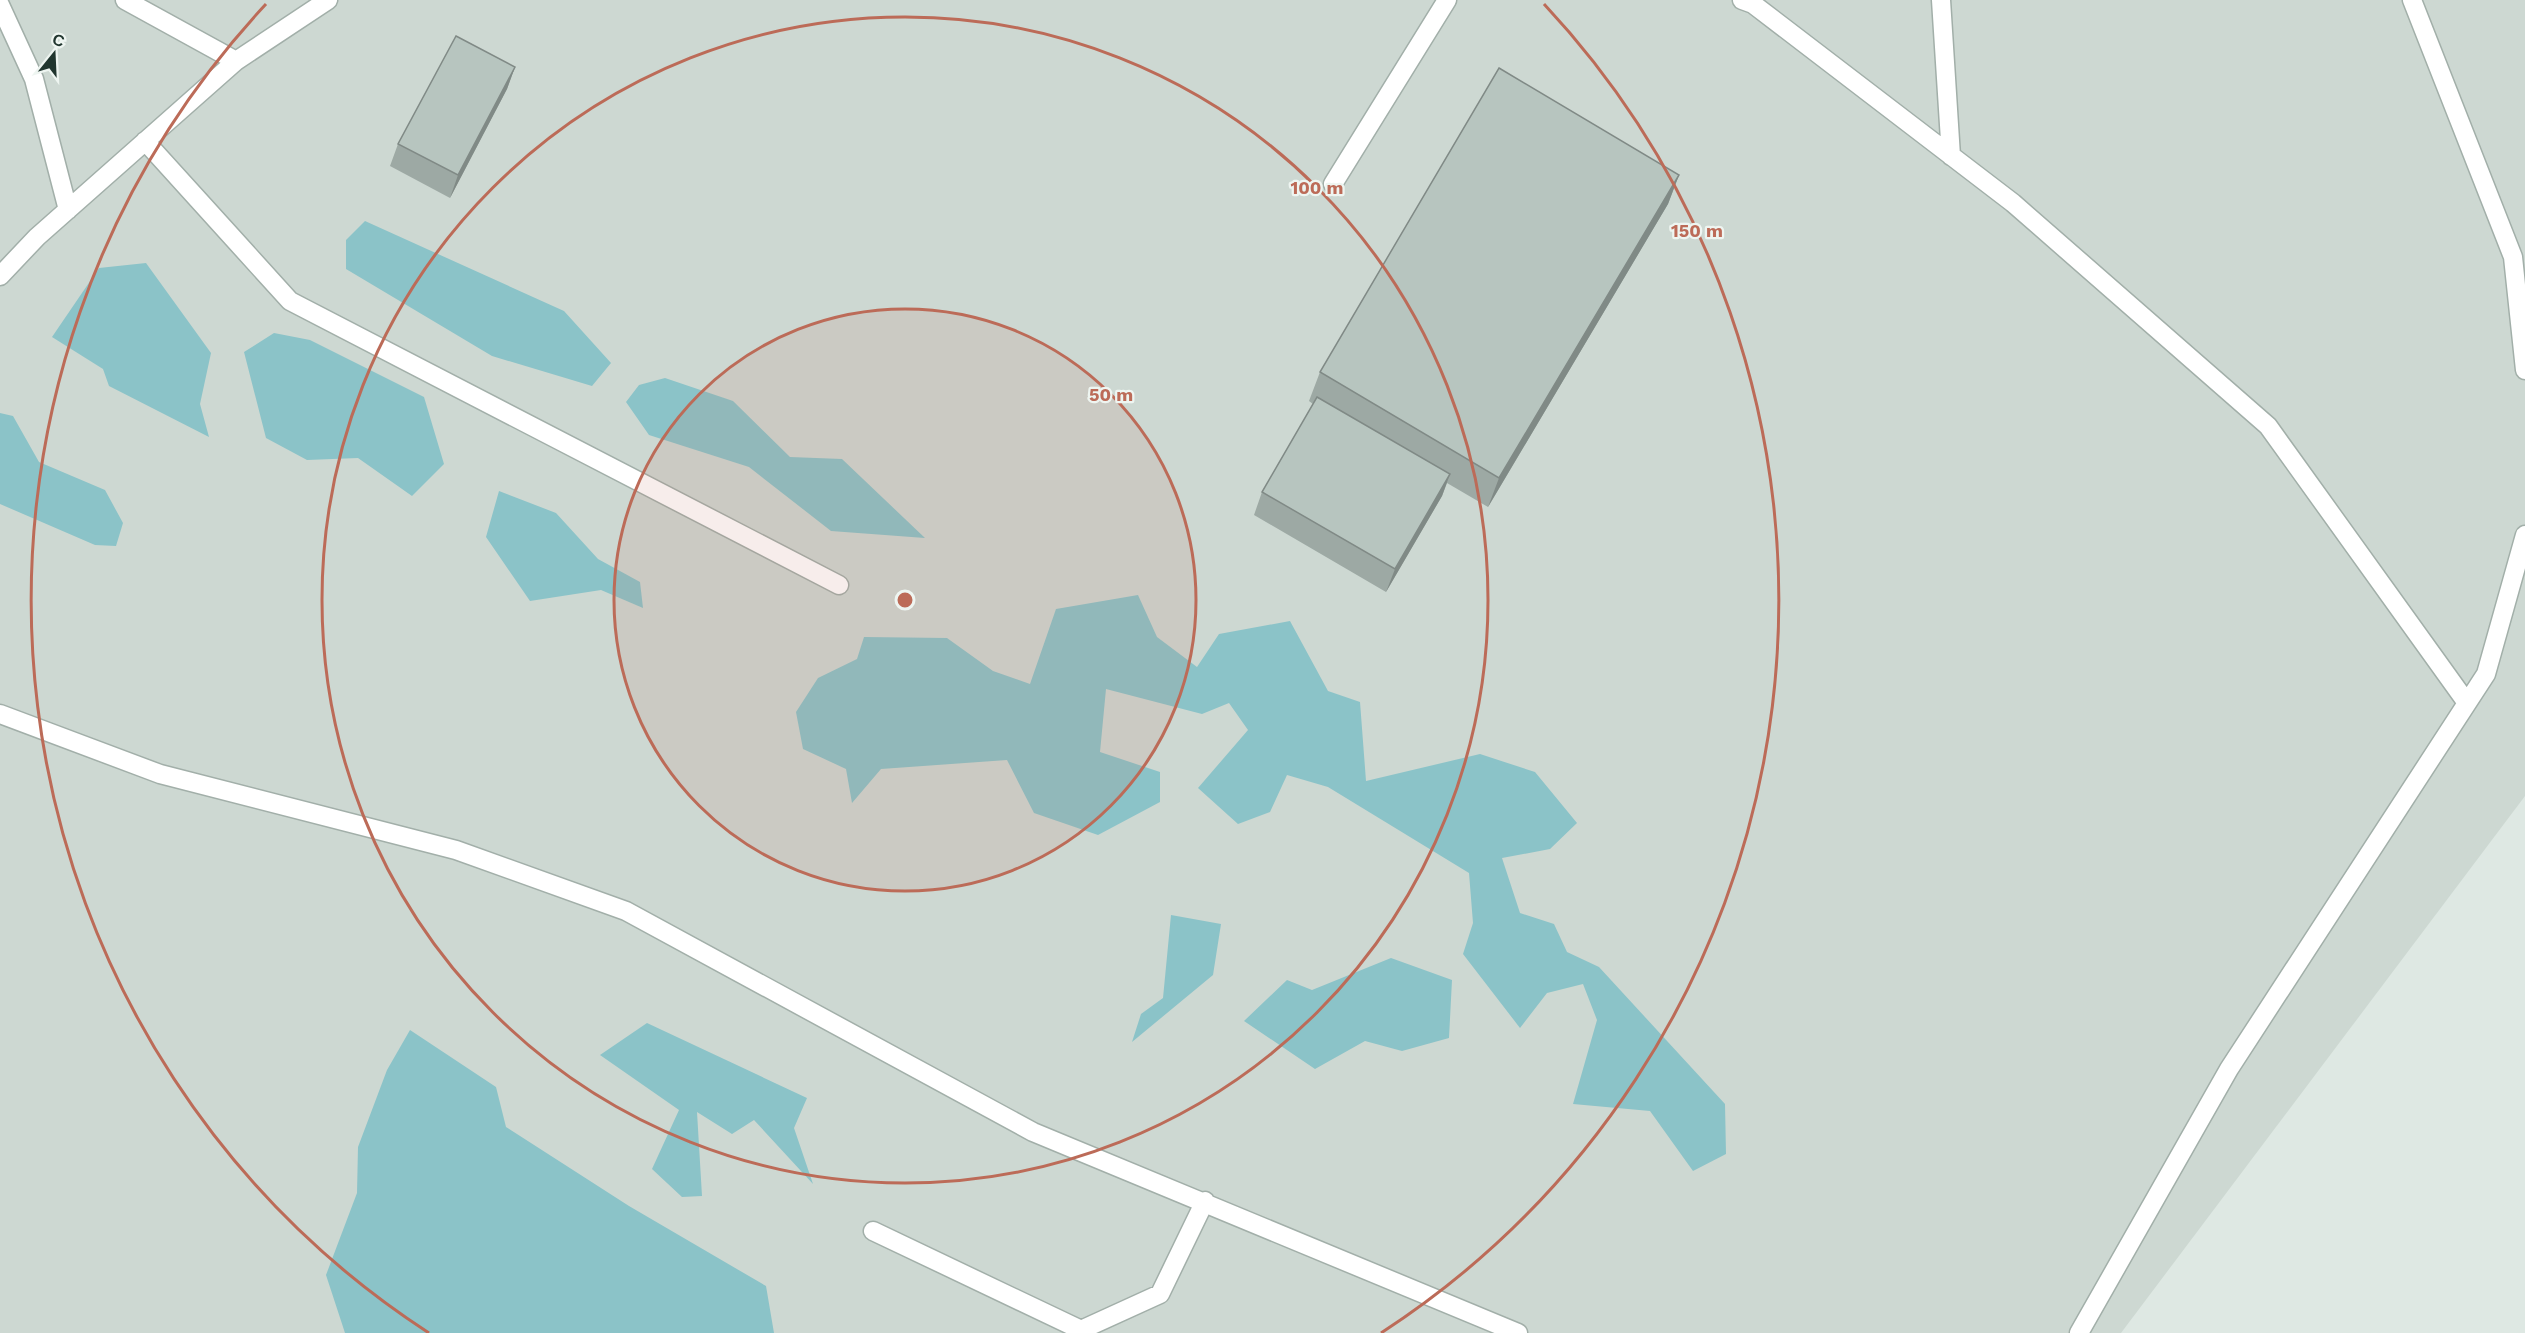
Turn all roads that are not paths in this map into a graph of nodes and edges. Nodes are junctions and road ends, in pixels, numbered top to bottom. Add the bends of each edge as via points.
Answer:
1 (125, 0) edge
2 (328, 0) edge
3 (1447, 0) edge
4 (1742, 0) edge
5 (1941, 0) edge
6 (2412, 0) edge
7 (0, 5) edge
8 (236, 61) junction
9 (145, 141) junction
10 (1951, 156) junction
11 (1333, 183) dead end
12 (68, 210) junction
13 (0, 276) edge
14 (2525, 370) edge
15 (2525, 536) edge
16 (839, 585) dead end
17 (2467, 703) junction
18 (0, 714) edge
19 (1205, 1201) junction
20 (873, 1231) dead end
21 (1518, 1333) edge
22 (2079, 1333) edge

1 - 8 street
2 - 8 street
3 - 11 street
4 - 10 street via 1754,4
5 - 10 street
6 - 14 street via 2513,257
7 - 12 street via 34,79
8 - 9 street
9 - 12 street
9 - 16 street via 290,301
10 - 17 street via 2013,203 2268,426
12 - 13 street
15 - 17 street via 2486,674
17 - 22 street via 2229,1069
18 - 19 street via 160,774 456,850 626,911 1033,1132
19 - 20 street via 1160,1294 1081,1330
19 - 21 street

